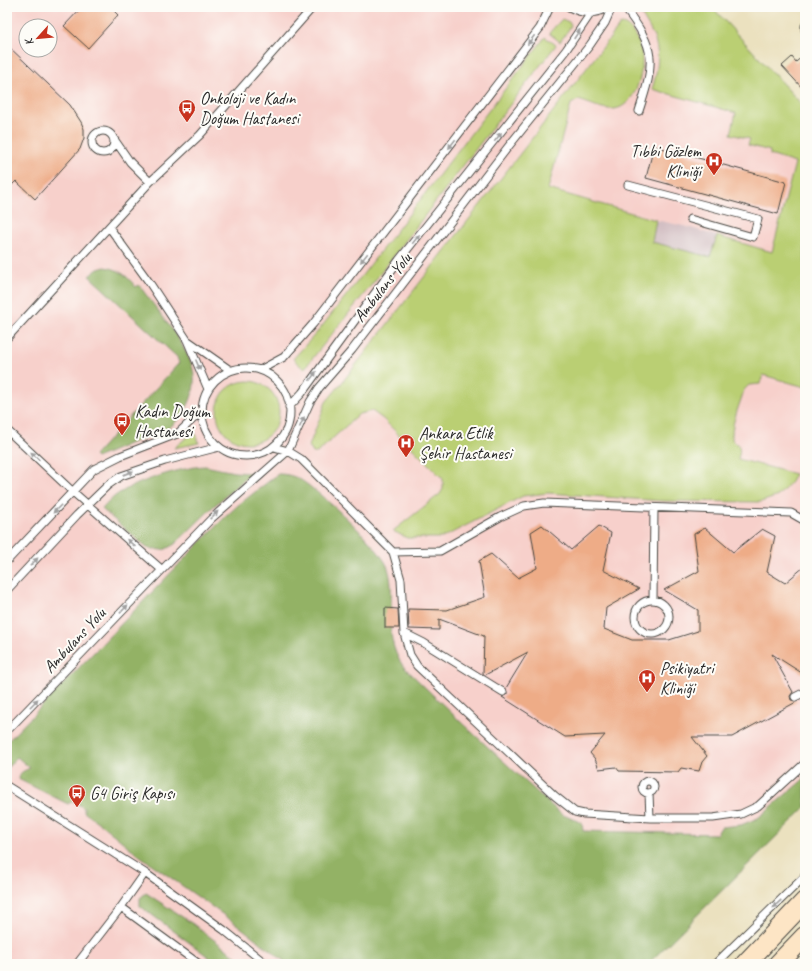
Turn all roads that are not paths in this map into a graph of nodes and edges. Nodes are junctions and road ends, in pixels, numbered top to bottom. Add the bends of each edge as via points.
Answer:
1 (313, 7) edge
2 (550, 7) edge
3 (569, 7) edge
4 (609, 7) edge
5 (612, 7) edge
6 (624, 7) edge
7 (590, 13) junction
8 (805, 26) edge
9 (805, 30) edge
10 (639, 111) dead end
11 (114, 139) dead end
12 (150, 182) junction
13 (628, 185) dead end
14 (690, 219) dead end
15 (109, 227) junction
16 (7, 338) edge
17 (187, 340) junction
18 (230, 370) junction
19 (260, 370) junction
20 (208, 389) junction
21 (289, 407) junction
22 (202, 411) junction
23 (7, 430) edge
24 (219, 447) junction
25 (274, 447) junction
26 (288, 451) junction
27 (72, 491) junction
28 (87, 505) junction
29 (654, 508) junction
30 (805, 521) edge
31 (393, 552) junction
32 (7, 561) edge
33 (161, 569) junction
34 (7, 590) edge
35 (653, 600) junction
36 (404, 633) junction
37 (503, 692) dead end
38 (805, 692) edge
39 (795, 697) dead end
40 (7, 731) edge
41 (805, 763) edge
42 (7, 786) edge
43 (649, 793) dead end
44 (650, 818) junction
45 (145, 873) junction
46 (805, 876) edge
47 (805, 901) edge
48 (121, 907) junction
49 (805, 936) edge
50 (77, 964) edge
51 (199, 964) edge
52 (266, 964) edge
53 (714, 964) edge
54 (745, 964) edge
55 (778, 964) edge

1 - 12 lane via 200,135
2 -> 19 lane via 540,28 299,342 284,357
3 - 7 lane
4 - 7 lane
26 -> 5 lane, Ambulans Yolu via 319,388 352,350 590,45
6 - 10 lane via 642,32 650,50 650,72
21 -> 7 lane via 302,393 398,260 566,50
8 - 9 lane
11 - 12 lane via 130,162
12 - 15 lane
13 - 14 lane via 758,219 753,237
15 - 16 lane
15 - 17 lane
17 - 18 lane
17 -> 20 lane
18 - 19 lane
18 - 20 lane
19 - 21 lane via 273,377 283,388
20 - 22 lane
21 - 25 lane via 290,416 286,430
22 - 24 lane via 206,432
22 - 27 lane via 177,434 94,469
27 -> 23 lane
24 - 25 lane via 240,456 254,456
28 -> 24 lane via 121,476
25 - 26 lane
26 - 31 lane via 301,459
33 -> 26 lane, Ambulans Yolu via 226,504
27 - 28 lane
27 -> 32 lane
33 -> 28 lane
34 -> 28 lane
29 - 30 lane via 791,513
29 - 31 lane via 544,503 524,506 440,551
29 - 35 lane
31 - 36 lane via 401,580
40 -> 33 lane, Ambulans Yolu
35 - 35 lane via 642,604 636,613 637,625 649,634 660,633 669,620 664,605
36 - 37 lane
36 - 44 lane via 410,655 418,666 567,806 575,812 584,814
38 - 39 lane
41 - 44 lane via 758,806 741,814 713,818
42 - 45 lane
43 - 44 lane
45 - 48 lane
45 - 52 lane
46 -> 53 lane
47 - 54 main road
48 - 50 lane
48 - 51 lane
49 - 55 main road

